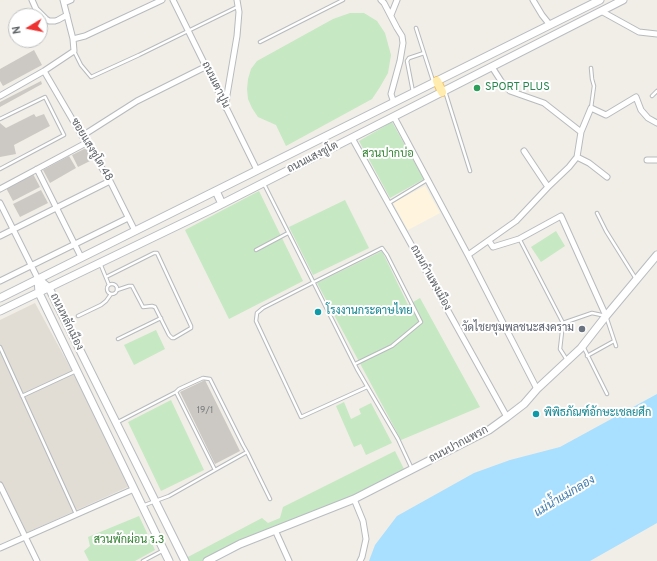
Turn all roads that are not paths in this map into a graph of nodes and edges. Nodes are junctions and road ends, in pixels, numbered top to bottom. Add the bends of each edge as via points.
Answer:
1 (32, 0) edge
2 (71, 0) edge
3 (162, 0) edge
4 (173, 0) edge
5 (237, 0) edge
6 (343, 0) edge
7 (381, 0) edge
8 (397, 0) edge
9 (533, 0) edge
10 (600, 0) edge
11 (623, 0) edge
12 (64, 2) edge
13 (238, 6) junction
14 (601, 11) junction
15 (390, 14) junction
16 (67, 15) junction
17 (550, 25) junction
18 (416, 28) dead end
19 (188, 31) junction
20 (657, 34) edge
21 (73, 39) junction
22 (260, 42) dead end
23 (74, 52) junction
24 (424, 53) junction
25 (205, 67) junction
26 (492, 67) junction
27 (591, 68) dead end
28 (44, 71) junction
29 (435, 82) junction
30 (657, 91) edge
31 (443, 92) junction
32 (413, 93) junction
33 (0, 96) edge
34 (652, 96) dead end
35 (394, 102) junction
36 (226, 108) junction
37 (591, 108) junction
38 (394, 117) junction
39 (0, 119) edge
40 (657, 123) edge
41 (581, 132) junction
42 (82, 136) junction
43 (352, 138) junction
44 (86, 143) junction
45 (524, 151) dead end
46 (577, 157) junction
47 (647, 160) dead end
48 (657, 160) edge
49 (0, 169) edge
50 (37, 169) junction
51 (257, 170) junction
52 (470, 171) dead end
53 (607, 177) dead end
54 (110, 180) junction
55 (428, 180) junction
56 (263, 184) junction
57 (548, 187) junction
58 (0, 189) edge
59 (216, 191) junction
60 (0, 203) edge
61 (388, 203) junction
62 (222, 204) junction
63 (56, 208) junction
64 (597, 213) dead end
65 (128, 218) junction
66 (13, 229) junction
67 (138, 229) junction
68 (288, 233) junction
69 (0, 236) edge
70 (519, 239) junction
71 (148, 240) junction
72 (489, 241) junction
73 (74, 244) junction
74 (256, 250) dead end
75 (468, 255) junction
76 (657, 255) edge
77 (81, 257) junction
78 (100, 263) junction
79 (31, 265) junction
80 (106, 277) junction
81 (38, 279) junction
82 (637, 279) junction
83 (0, 281) edge
84 (314, 282) junction
85 (109, 285) junction
86 (49, 288) junction
87 (117, 290) junction
88 (39, 293) junction
89 (111, 294) junction
90 (0, 298) edge
91 (0, 311) edge
92 (78, 316) dead end
93 (606, 316) junction
94 (160, 318) junction
95 (562, 323) junction
96 (118, 339) dead end
97 (614, 341) junction
98 (582, 346) junction
99 (616, 346) dead end
100 (0, 348) edge
101 (587, 356) junction
102 (568, 360) junction
103 (355, 364) junction
104 (77, 371) junction
105 (367, 387) junction
106 (537, 389) junction
107 (176, 392) junction
108 (607, 394) dead end
109 (22, 396) junction
110 (507, 417) junction
111 (116, 423) junction
112 (247, 452) junction
113 (412, 469) junction
114 (215, 470) junction
115 (0, 485) edge
116 (134, 489) junction
117 (270, 499) dead end
118 (354, 499) junction
119 (155, 501) junction
120 (142, 506) junction
121 (76, 515) junction
122 (275, 530) junction
123 (25, 537) junction
124 (0, 548) edge
125 (164, 550) junction
126 (37, 561) edge
127 (143, 561) edge
128 (169, 561) edge
129 (185, 561) edge
130 (207, 561) edge
131 (289, 561) edge
132 (360, 561) edge

1 - 16 street via 36,9 49,21
2 - 12 street
3 - 21 street via 85,36
4 - 19 street, ถนนเตาปูน
5 - 13 street
6 - 22 lane
7 - 15 street
8 - 15 street
9 - 17 street
10 - 17 main road, ถนนแสงชูโต
11 - 14 main road, ถนนแสงชูโต
12 - 16 street
13 - 19 lane
13 - 36 street via 237,36
14 - 20 street via 639,32
14 - 26 main road, ถนนแสงชูโต
15 - 35 street via 403,43 391,94
16 - 21 street
17 - 29 main road, ถนนแสงชูโต
18 - 24 lane
19 - 23 lane via 91,77
19 - 25 street, ถนนเตาปูน
21 - 23 street
23 - 28 street
24 - 29 lane
24 - 32 lane via 412,56 407,61
25 - 36 street, ถนนเตาปูน
25 - 42 street via 137,101
26 - 31 main road, ถนนแสงชูโต
26 - 41 street via 510,91 544,103
27 - 37 lane via 594,86
28 - 33 street
28 - 42 street, ซอยแสงชูโต 48
29 - 31 main road
29 - 32 main road, ถนนแสงชูโต
30 - 34 lane
31 - 38 main road, ถนนแสงชูโต
31 - 52 lane
32 - 35 main road, ถนนแสงชูโต
35 - 51 main road, ถนนแสงชูโต
36 - 51 street, ถนนเตาปูน
37 - 40 street via 606,115 636,96 641,110
37 - 41 street
38 - 43 main road, ถนนแสงชูโต
38 - 55 street
39 - 49 lane via 45,97 64,135
41 - 46 street
42 - 44 street, ซอยแสงชูโต 48
43 - 56 main road, ถนนแสงชูโต
43 - 61 street, ถนนกำแพงเมือง
44 - 50 street
44 - 54 street, ซอยแสงชูโต 48
45 - 57 street
46 - 53 street
46 - 57 street
47 - 48 street
50 - 58 street
50 - 63 street
51 - 59 main road, ถนนแสงชูโต
54 - 63 street
54 - 65 street, ซอยแสงชูโต 48
55 - 61 lane
55 - 75 street
56 - 62 main road, ถนนแสงชูโต
56 - 68 lane
57 - 72 street via 516,221
59 - 62 main road
59 - 67 main road, ถนนแสงชูโต
60 - 66 street
61 - 110 street, ถนนกำแพงเมือง
62 - 71 main road, ถนนแสงชูโต
63 - 66 street
63 - 73 street
64 - 82 lane
65 - 67 street, ซอยแสงชูโต 48
65 - 73 street
66 - 69 street
66 - 79 street
67 - 71 main road
67 - 77 main road, ถนนแสงชูโต
68 - 74 lane
68 - 84 lane
70 - 72 street via 493,247
70 - 93 street via 561,216
70 - 95 lane
71 - 78 main road, ถนนแสงชูโต
72 - 75 street
73 - 77 street
73 - 79 street
75 - 106 street
76 - 82 main road, ถนนปากแพรก
77 - 81 main road, ถนนแสงชูโต
78 - 80 lane
78 - 86 main road, ถนนแสงชูโต
79 - 81 street
79 - 83 street
80 - 85 lane
80 - 94 lane via 157,253 191,326 172,338
81 - 86 main road, ถนนหลักเมือง
81 - 88 main road, ถนนหลักเมือง
81 - 90 main road, ถนนแสงชูโต
82 - 93 main road, ถนนปากแพรก
84 - 103 lane
84 - 103 lane via 382,248 421,322 392,346
84 - 105 lane via 263,308 257,313 256,321 301,417
85 - 87 lane via 115,285
85 - 89 lane via 107,290
86 - 88 main road, ถนนแสงชูโต
86 - 111 main road, ถนนหลักเมือง
87 - 89 lane
87 - 94 lane via 132,286 142,306 154,306
88 - 91 main road, ถนนแสงชูโต
88 - 104 main road, ถนนหลักเมือง
89 - 92 lane via 106,301
93 - 95 lane via 592,313
93 - 97 lane
93 - 98 main road, ถนนปากแพรก
94 - 96 lane
95 - 102 lane via 560,349
97 - 99 lane
97 - 101 lane
98 - 101 lane
98 - 102 main road, ถนนปากแพรก
100 - 109 lane
101 - 108 lane
102 - 106 main road, ถนนปากแพรก
103 - 105 lane
104 - 109 lane
104 - 116 main road, ถนนหลักเมือง
105 - 113 lane via 398,439
106 - 110 main road, ถนนปากแพรก via 524,404
107 - 111 lane
107 - 112 lane via 203,378 210,379
107 - 114 lane
109 - 121 lane
110 - 113 main road, ถนนปากแพรก via 488,430
111 - 119 main road, ถนนหลักเมือง
112 - 114 lane
112 - 117 lane
113 - 118 main road, ถนนปากแพรก
114 - 119 lane
115 - 123 street
116 - 120 main road, ถนนหลักเมือง
116 - 121 street
118 - 122 main road, ถนนปากแพรก
118 - 132 street via 363,521 366,539
119 - 120 lane
119 - 129 main road, ถนนหลักเมือง
120 - 125 main road, ถนนหลักเมือง
121 - 123 street
122 - 130 main road, ถนนปากแพรก
122 - 131 street
123 - 124 street
123 - 126 street
125 - 127 lane
125 - 128 main road, ถนนหลักเมือง

